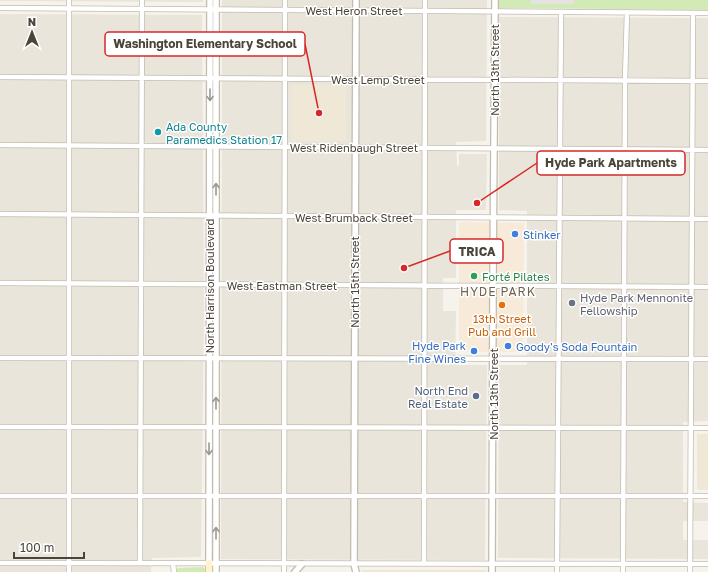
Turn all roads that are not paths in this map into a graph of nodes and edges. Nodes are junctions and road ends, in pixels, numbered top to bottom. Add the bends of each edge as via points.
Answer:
1 (69, 0) edge
2 (142, 0) edge
3 (210, 0) edge
4 (216, 0) edge
5 (285, 0) edge
6 (356, 0) edge
7 (425, 0) edge
8 (495, 0) edge
9 (0, 8) edge
10 (69, 8) junction
11 (142, 9) junction
12 (213, 9) junction
13 (285, 10) junction
14 (356, 10) junction
15 (425, 11) junction
16 (495, 11) junction
17 (560, 12) junction
18 (627, 12) junction
19 (693, 12) junction
20 (708, 13) edge
21 (0, 77) edge
22 (69, 77) junction
23 (141, 78) junction
24 (210, 78) junction
25 (216, 78) junction
26 (285, 79) junction
27 (355, 79) junction
28 (425, 80) junction
29 (494, 80) junction
30 (560, 80) junction
31 (625, 81) junction
32 (692, 81) junction
33 (708, 81) edge
34 (0, 145) edge
35 (69, 145) junction
36 (141, 146) junction
37 (213, 146) junction
38 (285, 147) junction
39 (355, 147) junction
40 (424, 148) junction
41 (494, 148) junction
42 (560, 149) junction
43 (625, 149) junction
44 (691, 150) junction
45 (708, 150) edge
46 (0, 214) edge
47 (69, 215) junction
48 (141, 215) junction
49 (209, 216) junction
50 (216, 216) junction
51 (285, 216) junction
52 (355, 217) junction
53 (424, 217) junction
54 (493, 218) junction
55 (559, 218) junction
56 (625, 218) junction
57 (691, 219) junction
58 (708, 219) edge
59 (0, 283) edge
60 (69, 284) junction
61 (141, 284) junction
62 (209, 284) junction
63 (216, 284) junction
64 (284, 285) junction
65 (354, 285) junction
66 (424, 286) junction
67 (492, 286) junction
68 (559, 286) junction
69 (624, 287) junction
70 (691, 287) junction
71 (708, 287) edge
72 (0, 358) edge
73 (69, 358) junction
74 (141, 358) junction
75 (209, 358) junction
76 (284, 358) junction
77 (216, 359) junction
78 (354, 359) junction
79 (424, 359) junction
80 (493, 359) junction
81 (558, 359) junction
82 (624, 359) junction
83 (690, 359) junction
84 (708, 359) edge
85 (0, 427) edge
86 (69, 427) junction
87 (140, 427) junction
88 (209, 427) junction
89 (216, 427) junction
90 (284, 427) junction
91 (354, 427) junction
92 (424, 427) junction
93 (493, 428) junction
94 (558, 428) junction
95 (623, 428) junction
96 (690, 428) junction
97 (708, 428) edge
98 (0, 496) edge
99 (69, 496) junction
100 (140, 496) junction
101 (209, 496) junction
102 (216, 496) junction
103 (284, 496) junction
104 (354, 496) junction
105 (424, 496) junction
106 (493, 496) junction
107 (558, 496) junction
108 (623, 496) junction
109 (690, 496) junction
110 (708, 496) edge
111 (0, 563) edge
112 (69, 563) junction
113 (140, 564) junction
114 (173, 564) junction
115 (212, 564) junction
116 (284, 564) junction
117 (302, 564) junction
118 (354, 564) junction
119 (424, 564) junction
120 (492, 564) junction
121 (557, 564) junction
122 (623, 564) junction
123 (690, 564) junction
124 (708, 564) edge
125 (69, 572) edge
126 (174, 572) edge
127 (209, 572) edge
128 (216, 572) edge
129 (284, 572) edge
130 (295, 572) edge
131 (352, 572) edge
132 (356, 572) edge
133 (492, 572) edge
134 (557, 572) edge
135 (623, 572) edge
136 (690, 572) edge

1 - 10 street
2 - 11 street
3 - 12 street, North Harrison Boulevard
4 - 12 street, North Harrison Boulevard
5 - 13 street
6 - 14 street, North 15th Street
7 - 15 street
8 - 16 street, North 13th Street
9 - 10 street, West Heron Street
10 - 11 street, West Heron Street
10 - 22 street
11 - 12 street, West Heron Street
11 - 23 street
12 - 13 street, West Heron Street
12 - 24 street, North Harrison Boulevard
12 - 25 street, North Harrison Boulevard
13 - 14 street, West Heron Street
13 - 26 street
14 - 15 street, West Heron Street
14 - 27 street, North 15th Street
15 - 16 street, West Heron Street
15 - 28 street
16 - 17 street, West Heron Street
16 - 29 street, North 13th Street
17 - 18 street, West Heron Street
17 - 30 street
18 - 19 street, West Heron Street
18 - 31 street
19 - 20 street, West Heron Street
19 - 32 street
21 - 22 street, West Lemp Street
22 - 23 street, West Lemp Street
22 - 35 street
23 - 24 street, West Lemp Street
23 - 36 street
24 - 25 street, West Lemp Street
24 -> 37 street, North Harrison Boulevard
25 - 26 street, West Lemp Street
25 - 37 street, North Harrison Boulevard
26 - 27 street, West Lemp Street
26 - 38 street
27 - 28 street, West Lemp Street
27 - 39 street, North 15th Street
28 - 29 street, West Lemp Street
28 - 40 street
29 - 30 street, West Lemp Street
29 - 41 street, North 13th Street
30 - 31 street, West Lemp Street
30 - 42 street
31 - 32 street, West Lemp Street
31 - 43 street
32 - 33 street, West Lemp Street
32 - 44 street
34 - 35 street, West Ridenbaugh Street
35 - 36 street, West Ridenbaugh Street
35 - 47 street
36 - 37 street, West Ridenbaugh Street
36 - 48 street
37 - 38 street, West Ridenbaugh Street
37 - 49 street, North Harrison Boulevard
50 -> 37 street, North Harrison Boulevard
38 - 39 street, West Ridenbaugh Street
38 - 51 street
39 - 40 street, West Ridenbaugh Street
39 - 52 street, North 15th Street
40 - 41 street, West Ridenbaugh Street
40 - 53 street
41 - 42 street, West Ridenbaugh Street
41 - 54 street, North 13th Street
42 - 43 street, West Ridenbaugh Street
42 - 55 street
43 - 44 street, West Ridenbaugh Street
43 - 56 street
44 - 45 street, West Ridenbaugh Street
44 - 57 street
46 - 47 street, West Brumback Street
47 - 48 street, West Brumback Street
47 - 60 street
48 - 49 street, West Brumback Street
48 - 61 street
49 - 50 street, West Brumback Street
49 - 62 street, North Harrison Boulevard
50 - 51 street, West Brumback Street
50 - 63 street, North Harrison Boulevard
51 - 52 street, West Brumback Street
51 - 64 street
52 - 53 street, West Brumback Street
52 - 65 street, North 15th Street
53 - 54 street, West Brumback Street
53 - 66 street
54 - 55 street, West Brumback Street
54 - 67 street, North 13th Street
55 - 56 street, West Brumback Street
55 - 68 street
56 - 57 street, West Brumback Street
56 - 69 street
57 - 58 street, West Brumback Street
57 - 70 street
59 - 60 street, West Eastman Street
60 - 61 street, West Eastman Street
60 - 73 street
61 - 62 street, West Eastman Street
61 - 74 street
62 - 63 street, West Eastman Street
62 - 75 street, North Harrison Boulevard
63 - 64 street, West Eastman Street
63 - 77 street, North Harrison Boulevard
64 - 65 street, West Eastman Street
64 - 76 street
65 - 66 street, West Eastman Street
65 - 78 street, North 15th Street
66 - 67 street, West Eastman Street
66 - 79 street
67 - 68 street, West Eastman Street
67 - 80 street, North 13th Street
68 - 69 street, West Eastman Street
68 - 81 street
69 - 70 street, West Eastman Street
69 - 82 street
70 - 71 street, West Eastman Street
70 - 83 street
72 - 73 street
73 - 74 street
73 - 86 street
74 - 75 street
74 - 87 street
75 - 77 street
75 - 88 street, North Harrison Boulevard
76 - 77 street
76 - 78 street
76 - 90 street
89 -> 77 street, North Harrison Boulevard
78 - 79 street
78 - 91 street, North 15th Street
79 - 80 street
79 - 92 street
80 - 81 street
80 - 93 street, North 13th Street
81 - 82 street
81 - 94 street
82 - 83 street
82 - 95 street
83 - 84 street
83 - 96 street
85 - 86 street
86 - 87 street
86 - 99 street
87 - 88 street
87 - 100 street
88 - 89 street
88 -> 101 street, North Harrison Boulevard
89 - 90 street
89 - 102 street, North Harrison Boulevard
90 - 91 street
90 - 103 street
91 - 92 street
91 - 104 street, North 15th Street
92 - 93 street
92 - 105 street
93 - 94 street
93 - 106 street, North 13th Street
94 - 95 street
94 - 107 street
95 - 96 street
95 - 108 street
96 - 97 street
96 - 109 street
98 - 99 street
99 - 100 street
99 - 112 street
100 - 101 street
100 - 113 street
101 - 102 street
101 - 115 street, North Harrison Boulevard
102 - 103 street
115 -> 102 street, North Harrison Boulevard
103 - 104 street
103 - 116 street
104 - 105 street
104 - 118 street, North 15th Street
105 - 106 street
105 - 119 street
106 - 107 street
106 - 120 street, North 13th Street
107 - 108 street
107 - 121 street
108 - 109 street
108 - 122 street
109 - 110 street
109 - 123 street
111 - 112 street
112 - 113 street
112 - 125 street
113 - 114 street
114 - 115 street
114 - 126 street
115 - 116 street
115 - 127 main road, North Harrison Boulevard
115 - 128 street, North Harrison Boulevard
116 - 117 street
116 - 129 street
117 - 118 street
117 - 130 street
118 - 119 street
118 - 131 street, North 15th Street
118 - 132 street, North 15th Street
119 - 120 street
120 - 121 street
120 - 133 street, North 13th Street
121 - 122 street
121 - 134 street
122 - 123 street
122 - 135 street
123 - 124 street
123 - 136 street

